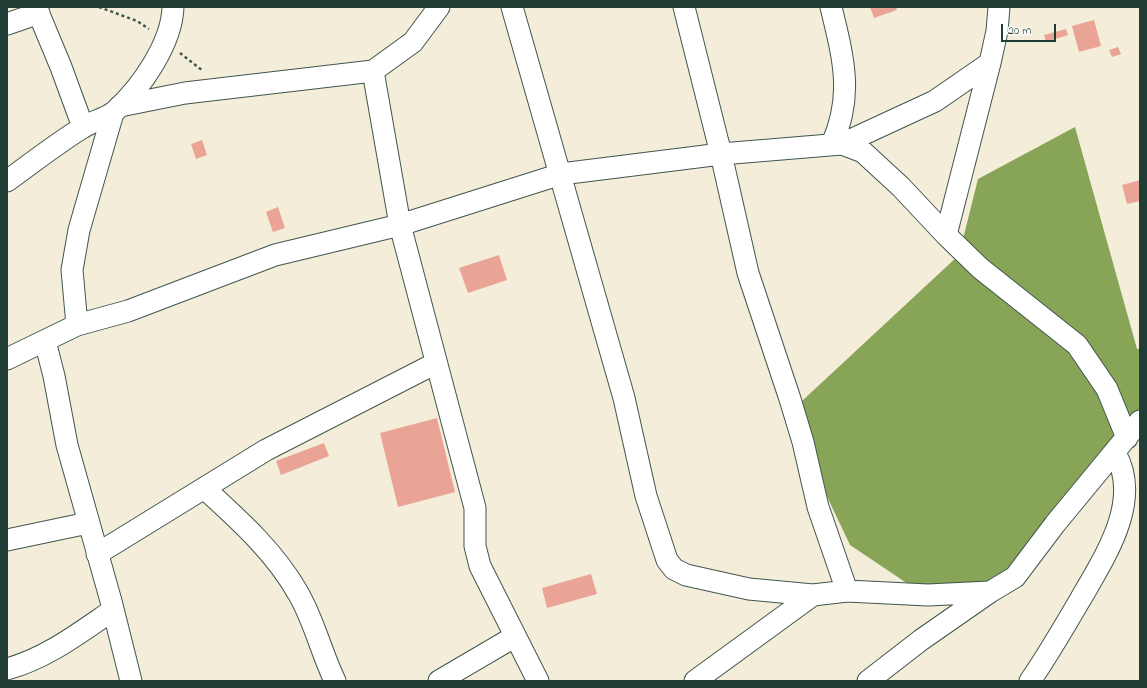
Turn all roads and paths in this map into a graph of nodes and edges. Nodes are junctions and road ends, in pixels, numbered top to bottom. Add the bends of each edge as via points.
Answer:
1 (173, 7) edge
2 (439, 7) edge
3 (512, 7) edge
4 (684, 7) edge
5 (831, 7) edge
6 (999, 7) edge
7 (38, 10) edge
8 (7, 24) edge
9 (990, 63) junction
10 (373, 71) junction
11 (116, 109) junction
12 (83, 127) junction
13 (837, 144) junction
14 (721, 154) junction
15 (561, 174) junction
16 (7, 180) edge
17 (400, 225) junction
18 (946, 235) junction
19 (77, 325) junction
20 (44, 341) junction
21 (7, 359) edge
22 (436, 363) junction
23 (1140, 421) edge
24 (1121, 445) junction
25 (204, 488) junction
26 (88, 523) junction
27 (7, 540) edge
28 (97, 554) junction
29 (847, 591) junction
30 (990, 592) junction
31 (813, 595) junction
32 (113, 610) junction
33 (514, 637) junction
34 (7, 669) edge
35 (874, 679) edge
36 (131, 681) edge
37 (334, 681) edge
38 (439, 681) edge
39 (538, 681) edge
40 (695, 681) edge
41 (1030, 681) edge

1 - 11 street via 165,40 156,61 147,75
2 - 10 street via 413,42
3 - 15 street
4 - 14 street
5 - 13 street via 846,83 844,112
6 - 9 street
7 - 8 street
7 - 12 street
9 - 13 street via 935,101
9 - 18 street
10 - 11 street via 185,93
10 - 17 street
11 - 12 street
11 - 19 street via 79,230 72,270
12 - 16 street
13 - 14 street
13 - 18 street via 863,152 901,187
14 - 15 street
14 - 29 street via 748,273 790,398 818,506
15 - 17 street
15 - 31 street via 624,398 646,496 666,560 674,569 686,575 749,589
17 - 19 street via 275,254 128,311
17 - 22 street
18 - 24 street via 980,268 1077,345 1107,389
19 - 20 street
20 - 21 street
20 - 26 street via 54,376 67,445
22 - 25 street via 266,450
22 - 33 street via 475,508 475,546 480,566
23 - 24 street
24 - 30 street via 1054,524 1015,577
24 - 41 street via 1125,489 1118,527 1110,547
25 - 28 street
25 - 37 street via 248,528 299,593
26 - 27 street
26 - 28 street
28 - 32 street
29 - 30 street via 928,595
29 - 31 street
30 - 35 street via 921,640
31 - 40 street
32 - 34 street via 48,653
32 - 36 street
33 - 38 street
33 - 39 street

